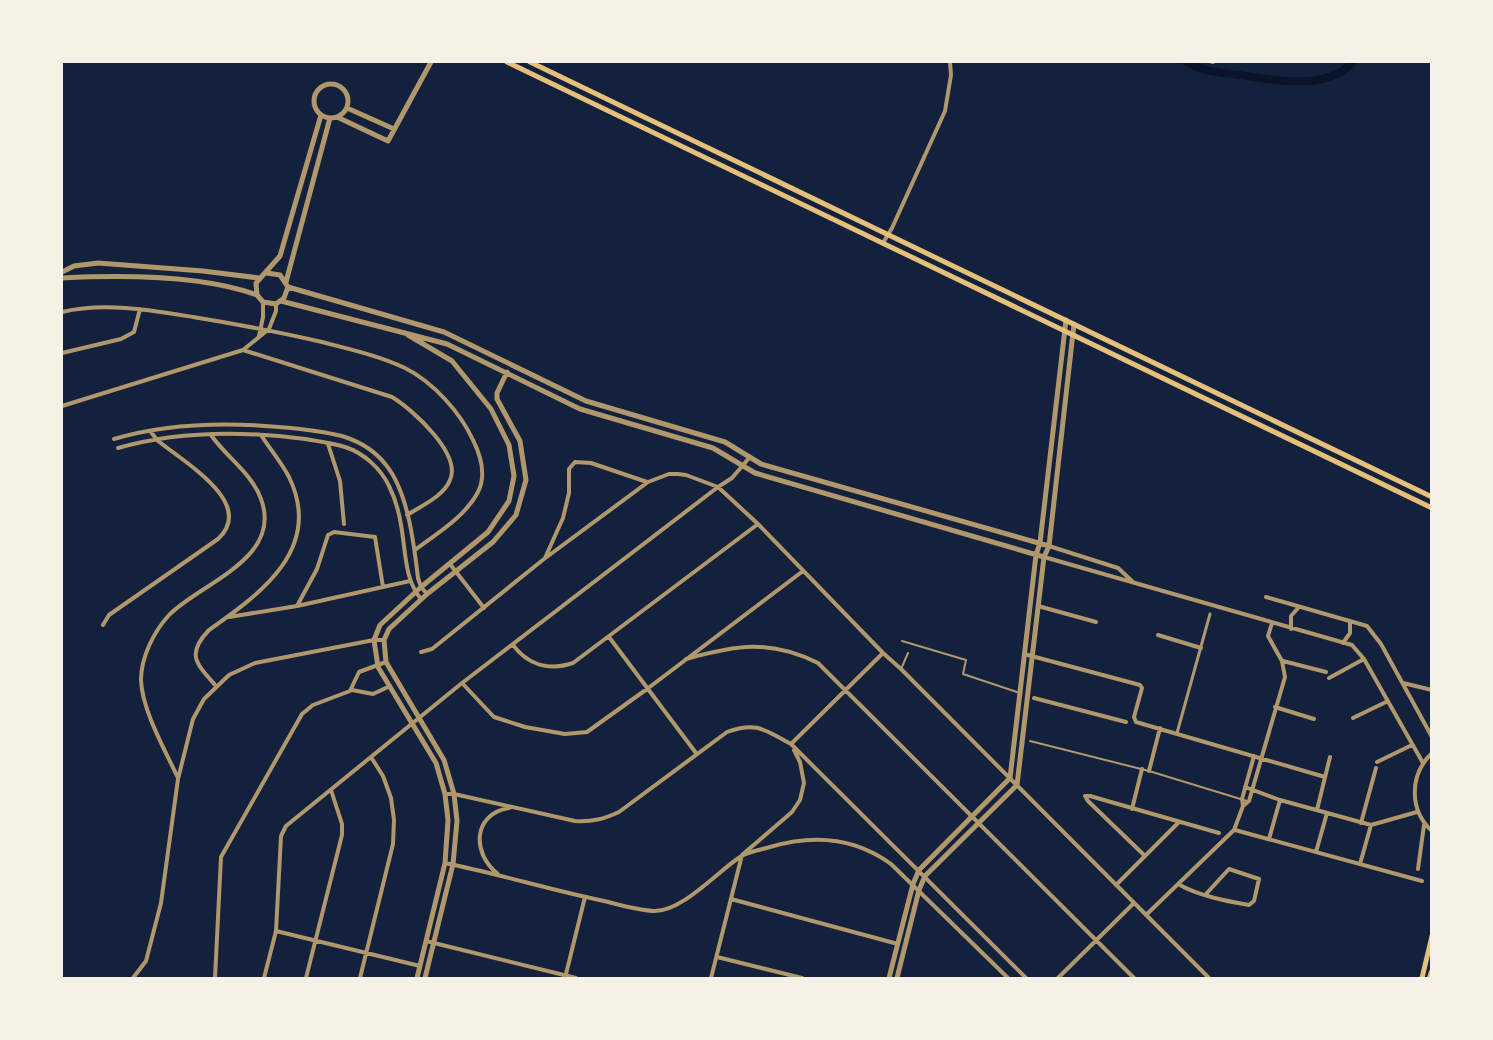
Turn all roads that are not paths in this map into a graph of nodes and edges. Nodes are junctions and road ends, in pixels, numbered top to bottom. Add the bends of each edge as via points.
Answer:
1 (431, 62) edge
2 (507, 62) edge
3 (530, 62) edge
4 (950, 62) edge
5 (347, 108) junction
6 (321, 115) junction
7 (334, 117) junction
8 (394, 129) junction
9 (888, 235) junction
10 (883, 243) junction
11 (62, 272) edge
12 (267, 273) junction
13 (62, 278) edge
14 (259, 278) junction
15 (287, 285) junction
16 (257, 295) junction
17 (263, 302) junction
18 (278, 302) junction
19 (140, 309) junction
20 (62, 312) edge
21 (1066, 320) junction
22 (1074, 324) junction
23 (261, 328) junction
24 (269, 329) junction
25 (401, 332) junction
26 (1065, 332) junction
27 (1073, 335) junction
28 (259, 337) junction
29 (243, 350) junction
30 (62, 353) edge
31 (510, 365) junction
32 (506, 374) junction
33 (62, 406) edge
34 (150, 431) junction
35 (211, 435) junction
36 (261, 435) junction
37 (114, 439) dead end
38 (157, 440) junction
39 (328, 443) junction
40 (118, 448) dead end
41 (749, 458) junction
42 (742, 466) junction
43 (648, 482) junction
44 (718, 487) junction
45 (401, 495) junction
46 (394, 497) junction
47 (1431, 497) edge
48 (1431, 508) edge
49 (407, 515) junction
50 (344, 524) dead end
51 (758, 524) junction
52 (1040, 543) junction
53 (1048, 546) junction
54 (415, 550) junction
55 (1036, 555) junction
56 (1044, 557) junction
57 (544, 559) junction
58 (450, 564) junction
59 (803, 571) junction
60 (455, 572) junction
61 (410, 581) junction
62 (1133, 582) junction
63 (383, 587) junction
64 (421, 587) junction
65 (415, 592) junction
66 (427, 594) junction
67 (1266, 597) dead end
68 (421, 599) junction
69 (297, 606) junction
70 (1038, 606) junction
71 (1299, 607) junction
72 (484, 608) junction
73 (1210, 614) dead end
74 (228, 617) junction
75 (1096, 622) dead end
76 (1272, 622) junction
77 (1350, 622) junction
78 (103, 625) dead end
79 (1291, 629) junction
80 (1158, 635) dead end
81 (609, 637) junction
82 (374, 640) junction
83 (384, 640) junction
84 (902, 641) dead end
85 (1343, 643) junction
86 (513, 645) junction
87 (1201, 648) junction
88 (421, 652) dead end
89 (884, 653) junction
90 (908, 653) dead end
91 (1024, 654) junction
92 (1032, 656) junction
93 (686, 659) junction
94 (1364, 659) junction
95 (1282, 661) junction
96 (386, 663) junction
97 (378, 667) junction
98 (901, 669) junction
99 (1326, 672) dead end
100 (1329, 678) dead end
101 (462, 683) junction
102 (1402, 683) junction
103 (216, 686) junction
104 (390, 686) junction
105 (648, 689) junction
106 (352, 690) junction
107 (1431, 690) edge
108 (845, 691) junction
109 (1020, 693) junction
110 (1034, 698) dead end
111 (1388, 701) junction
112 (1275, 707) junction
113 (419, 718) junction
114 (1353, 718) dead end
115 (1314, 719) dead end
116 (1126, 722) dead end
117 (413, 723) junction
118 (1160, 728) junction
119 (1177, 733) junction
120 (1431, 737) edge
121 (1030, 741) dead end
122 (791, 744) junction
123 (1412, 745) junction
124 (696, 753) junction
125 (1431, 753) edge
126 (1254, 756) junction
127 (371, 757) junction
128 (1263, 758) junction
129 (1330, 758) dead end
130 (1377, 762) dead end
131 (1423, 763) junction
132 (1376, 768) dead end
133 (1142, 770) junction
134 (1149, 771) junction
135 (1325, 777) junction
136 (178, 778) junction
137 (1010, 778) junction
138 (1017, 785) junction
139 (1245, 787) junction
140 (331, 790) junction
141 (1253, 790) junction
142 (445, 794) junction
143 (454, 794) junction
144 (1242, 799) junction
145 (1280, 800) junction
146 (1249, 801) junction
147 (1243, 806) junction
148 (512, 807) junction
149 (1132, 809) junction
150 (1317, 810) junction
151 (1417, 812) junction
152 (1327, 813) junction
153 (972, 817) junction
154 (1179, 822) junction
155 (1361, 823) junction
156 (978, 824) junction
157 (1425, 824) junction
158 (1371, 825) junction
159 (1234, 830) junction
160 (1431, 831) edge
161 (1219, 833) dead end
162 (1269, 839) junction
163 (1316, 852) junction
164 (742, 855) junction
165 (1144, 855) junction
166 (446, 863) junction
167 (453, 864) junction
168 (1360, 864) junction
169 (1418, 869) dead end
170 (919, 870) junction
171 (501, 876) junction
172 (925, 876) junction
173 (1422, 881) dead end
174 (913, 884) junction
175 (1178, 884) junction
176 (1116, 885) junction
177 (919, 890) junction
178 (1206, 894) junction
179 (585, 897) junction
180 (731, 899) junction
181 (1134, 903) junction
182 (1146, 915) junction
183 (276, 931) junction
184 (1431, 936) edge
185 (315, 940) junction
186 (426, 941) junction
187 (1096, 941) junction
188 (434, 943) junction
189 (898, 944) junction
190 (366, 953) junction
191 (717, 957) junction
192 (420, 966) junction
193 (1431, 972) edge
194 (565, 977) edge
195 (133, 978) edge
196 (215, 978) edge
197 (264, 978) edge
198 (306, 978) edge
199 (360, 978) edge
200 (417, 978) edge
201 (425, 978) edge
202 (576, 978) edge
203 (711, 978) edge
204 (802, 978) edge
205 (889, 978) edge
206 (897, 978) edge
207 (1008, 978) edge
208 (1026, 978) edge
209 (1058, 978) edge
210 (1134, 978) edge
211 (1209, 978) edge
212 (1422, 978) edge
213 (1430, 978) edge

1 - 8 street
2 - 10 main road
3 - 9 main road
4 - 9 street via 945,111
5 - 6 street via 348,97 341,87 324,85 314,97
5 - 7 street
5 - 8 street
6 - 7 street
6 - 12 street via 280,256
7 - 8 street via 388,141
7 - 15 street
9 - 10 street
9 - 21 main road
10 - 26 main road
11 - 14 street via 98,263
12 - 14 street
12 - 15 street via 276,273
13 - 16 street via 151,278 202,283
14 - 16 street
15 - 18 street via 286,295
15 - 31 street via 444,332
16 - 17 street
17 - 18 street
17 - 23 street
18 - 24 street
18 - 25 street
19 - 20 street via 78,308
19 - 23 street
19 - 30 street via 134,332 121,339
21 - 22 main road
21 - 26 street
22 - 27 street
22 - 47 main road
23 - 24 street
23 - 28 street
24 - 28 street
24 - 54 street via 406,368 435,389 468,430 481,466 477,494 454,520
25 - 32 street via 447,344
25 - 58 street via 452,362 491,409 509,445 514,476 509,501 488,532
26 - 27 main road
26 - 52 street
27 - 48 main road
27 - 53 street
28 - 29 street
29 - 33 street
29 - 49 street via 392,397 419,417 447,455 451,479 439,495
31 - 32 street
31 - 41 street via 586,401 726,442
32 - 42 street via 580,409 713,448
32 - 60 street via 497,399 520,441 526,480 516,515 493,542
34 - 37 street
34 - 38 street
34 - 45 street via 255,425 344,437 375,454 387,466
35 - 36 street
35 - 38 street
35 - 136 street via 256,488 265,528 249,556 171,614 148,649 141,673 147,709
36 - 39 street
36 - 74 street via 283,466 295,492 298,529 281,570
38 - 40 street
38 - 78 street via 212,485 228,506 229,523 218,539 109,615
39 - 46 street via 346,447 367,459
39 - 50 street via 340,481
41 - 42 street
41 - 52 street
42 - 44 street
42 - 55 street
43 - 44 street via 678,474
43 - 57 street
43 - 57 street via 591,463 575,462 569,469 563,518
44 - 51 street
44 - 86 street
45 - 46 street
45 - 49 street
46 - 61 street
49 - 54 street
51 - 59 street
51 - 81 street
52 - 53 street
52 - 55 street
53 - 56 street
53 - 62 street via 1118,568
54 - 64 street
55 - 56 street
55 - 91 street
56 - 62 street
56 - 70 street
57 - 72 street
58 - 60 street
58 - 64 street
59 - 89 street
59 - 93 street
60 - 66 street
60 - 72 street
61 - 63 street
61 - 65 street
62 - 76 street
63 - 69 street
63 - 69 street via 375,537 334,532 328,536 317,569
64 - 65 street
64 - 66 street
65 - 68 street
65 - 82 street via 380,625
66 - 68 street
67 - 71 street
68 - 83 street via 389,629
69 - 74 street
70 - 75 street
70 - 92 street
71 - 77 street
71 - 79 street via 1291,616
72 - 88 street via 432,649
73 - 87 street
74 - 103 street via 200,639 195,655
76 - 79 street
76 - 95 street via 1268,636
77 - 85 street via 1350,633
77 - 102 street via 1372,631
79 - 85 street
80 - 87 street
81 - 86 street via 573,663 553,667 531,662
81 - 105 street
82 - 83 street
82 - 97 street
82 - 103 street via 255,663
83 - 96 street
84 - 109 lane via 966,660 963,674
85 - 94 street via 1356,647
86 - 101 street
87 - 119 street
89 - 98 street
89 - 108 street
90 - 98 lane
91 - 92 street
91 - 109 street
92 - 118 street via 1140,685 1134,720
92 - 138 street
93 - 105 street
93 - 108 street via 739,646 786,650 818,663
94 - 100 street
94 - 111 street
95 - 99 street
95 - 112 street via 1286,677
96 - 97 street
96 - 113 street
97 - 104 street
97 - 106 street via 359,672
98 - 137 street
101 - 105 street via 494,717 565,734 592,729
101 - 113 street
102 - 107 street
102 - 120 street
103 - 136 street via 193,719
104 - 106 street via 373,694
104 - 117 street
105 - 124 street
106 - 196 street via 313,705 302,714 221,856
108 - 122 street
108 - 153 street
109 - 137 street
110 - 116 street
111 - 114 street
111 - 123 street
112 - 115 street
112 - 128 street
113 - 117 street
113 - 143 street via 444,760
117 - 127 street
117 - 142 street via 436,763
118 - 119 street
118 - 134 street
119 - 126 street
121 - 133 lane
122 - 124 street via 764,729 745,726 726,732
122 - 164 street via 803,776 800,800 792,812
122 - 170 street
123 - 130 street
123 - 131 street
124 - 148 street via 606,818 575,821
125 - 131 street
126 - 128 street
126 - 139 street
127 - 140 street
127 - 190 street via 388,786 394,820 393,844
128 - 135 street
128 - 141 street
129 - 135 street
131 - 151 street via 1414,793
132 - 155 street
133 - 134 lane
133 - 149 street
134 - 144 lane
135 - 150 street
136 - 195 street via 161,903 146,961
137 - 138 street
137 - 153 street
138 - 156 street
138 - 176 street
139 - 141 street
139 - 144 street
140 - 183 street via 282,831
140 - 185 street via 342,834
141 - 145 street
141 - 146 street
142 - 143 street
142 - 166 street
143 - 148 street
143 - 167 street via 457,821
144 - 146 lane
144 - 147 street
145 - 150 street
145 - 162 street
146 - 147 street
147 - 159 street
148 - 171 street via 501,809 487,820 479,838 483,858
149 - 154 street
149 - 165 street via 1085,796
150 - 152 street
151 - 157 street
151 - 158 street
152 - 155 street
152 - 163 street
153 - 156 street
153 - 170 street
154 - 161 street
154 - 165 street
155 - 158 street
156 - 172 street
156 - 187 street
157 - 160 street
157 - 169 street
158 - 168 street
159 - 162 street
159 - 175 street
162 - 163 street
163 - 168 street
164 - 174 street via 798,839 838,840 879,856
164 - 179 street via 680,903 665,910 653,912
164 - 180 street
165 - 176 street
166 - 167 street
166 - 186 street
167 - 171 street
167 - 188 street
168 - 173 street
170 - 172 street
170 - 174 street
171 - 179 street
172 - 177 street
172 - 208 street
174 - 177 street
174 - 189 street
175 - 178 street
175 - 182 street
176 - 181 street
177 - 206 street
177 - 207 street
178 - 178 street via 1229,869 1260,881 1252,905
179 - 194 street
180 - 189 street
180 - 191 street
181 - 182 street
181 - 187 street
182 - 211 street
183 - 185 street
183 - 197 street
184 - 212 main road
185 - 190 street
185 - 198 street
186 - 188 street
186 - 192 street
187 - 209 street
187 - 210 street
188 - 194 street
188 - 201 street
189 - 205 street
190 - 192 street
190 - 199 street
191 - 203 street
191 - 204 street
192 - 200 street
193 - 213 main road
194 - 202 street

